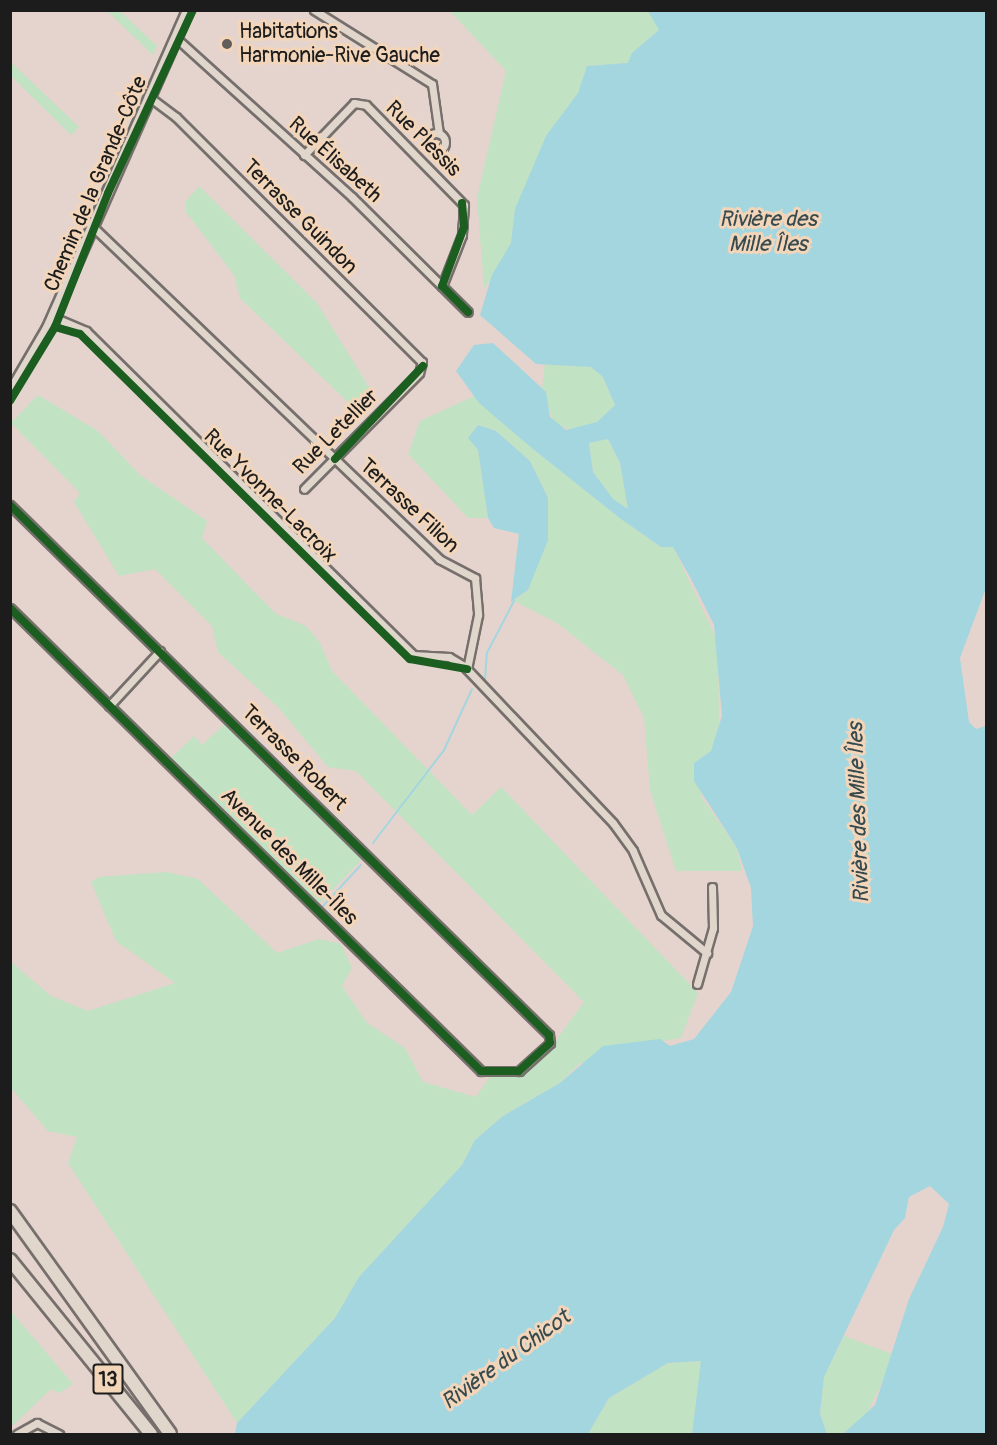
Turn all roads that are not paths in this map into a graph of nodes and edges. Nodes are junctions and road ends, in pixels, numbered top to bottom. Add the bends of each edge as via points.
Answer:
1 (188, 10) edge
2 (314, 10) edge
3 (325, 13) edge
4 (175, 37) junction
5 (148, 96) junction
6 (439, 134) dead end
7 (304, 155) junction
8 (90, 224) junction
9 (442, 286) junction
10 (468, 312) dead end
11 (53, 317) junction
12 (423, 366) joint
13 (10, 393) edge
14 (335, 459) junction
15 (304, 489) dead end
16 (10, 504) edge
17 (10, 608) edge
18 (160, 651) junction
19 (467, 669) junction
20 (109, 706) junction
21 (712, 887) dead end
22 (707, 953) junction
23 (697, 984) dead end
24 (551, 1038) joint
25 (10, 1211) edge
26 (10, 1260) edge
27 (17, 1434) edge
28 (59, 1434) edge
29 (152, 1434) edge
30 (170, 1434) edge

1 - 4 main road, Chemin de la Grande-Côte
2 - 3 street
3 - 6 street via 432,84
4 - 5 main road, Chemin de la Grande-Côte
4 - 7 street, Rue Élisabeth
5 - 8 main road, Chemin de la Grande-Côte
5 - 12 street, Terrasse Guindon via 184,125
7 - 9 street, Rue Élisabeth
7 - 9 street, Rue Plessis via 359,101 462,203 464,226
8 - 11 main road, Chemin de la Grande-Côte
8 - 14 street, Terrasse Filion
9 - 10 street, Rue Élisabeth
11 - 13 main road, Chemin de la Grande-Côte
11 - 19 street, Rue Yvonne-Lacroix via 86,331 411,652 424,659 449,657
12 - 14 street, Rue Letellier
14 - 15 street, Rue Letellier
14 - 19 street, Terrasse Filion via 447,566 475,578 478,615
16 - 18 street, Terrasse Robert
17 - 20 street, Avenue des Mille-Îles
18 - 20 street
18 - 24 street, Terrasse Robert
19 - 22 street via 618,829 661,915
20 - 24 street, Avenue des Mille-Îles via 481,1071 522,1070
21 - 22 street via 713,928
22 - 23 street
25 - 30 highway, 13
26 - 29 highway, 13
27 - 28 street via 37,1423

